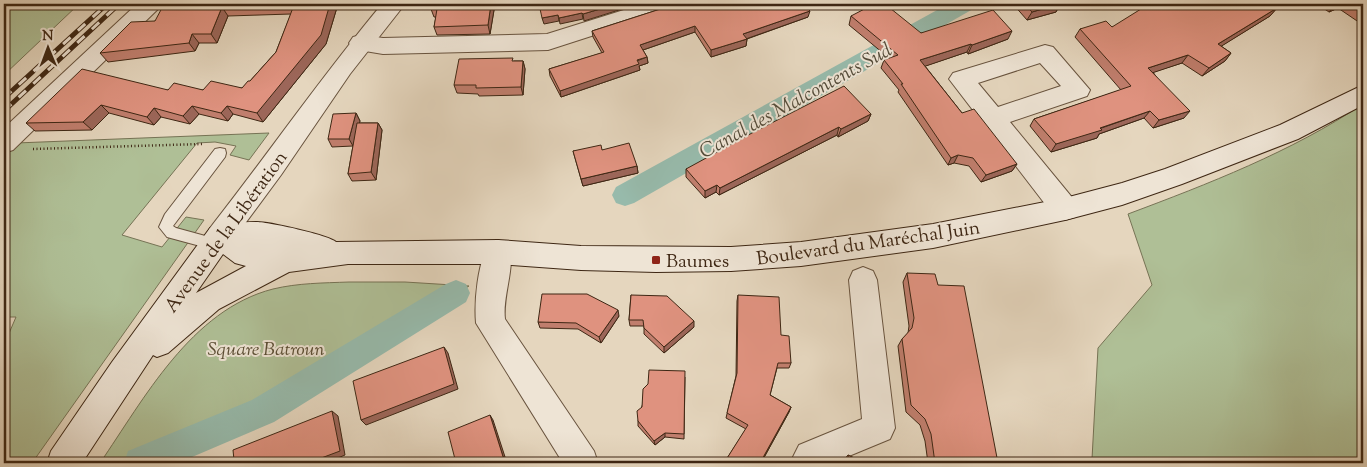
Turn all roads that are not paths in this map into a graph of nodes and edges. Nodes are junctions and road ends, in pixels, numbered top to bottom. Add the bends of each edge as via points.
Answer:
1 (150, 4) edge
2 (394, 4) edge
3 (667, 4) edge
4 (361, 43) junction
5 (1363, 94) edge
6 (994, 118) dead end
7 (4, 143) edge
8 (220, 153) road end
9 (1065, 209) junction
10 (218, 240) junction
11 (348, 252) junction
12 (498, 252) junction
13 (285, 260) junction
14 (862, 280) dead end
15 (123, 372) junction
16 (64, 463) edge
17 (582, 463) edge
18 (806, 463) edge

1 - 7 main road
2 - 4 main road, Avenue de la Libération
3 - 4 main road via 548,42 383,46
4 - 10 main road, Avenue de la Libération
5 - 9 main road, Boulevard du Maréchal Juin via 1289,132 1227,157 1122,194
6 - 9 main road
8 - 10 lane via 166,227 172,233
9 - 12 main road, Boulevard du Maréchal Juin via 933,236 801,254 656,260
10 - 11 main road, Boulevard du Maréchal Juin via 259,234
10 - 13 main road, Boulevard du Maréchal Juin via 245,254
10 - 15 main road, Avenue de la Libération
11 - 12 main road, Boulevard du Maréchal Juin
11 - 13 main road, Boulevard du Maréchal Juin
12 - 17 main road via 489,306 491,323
13 - 15 main road, Boulevard du Maréchal Juin via 209,300
14 - 18 main road via 879,428 810,456
15 - 16 main road, Avenue de la Libération

